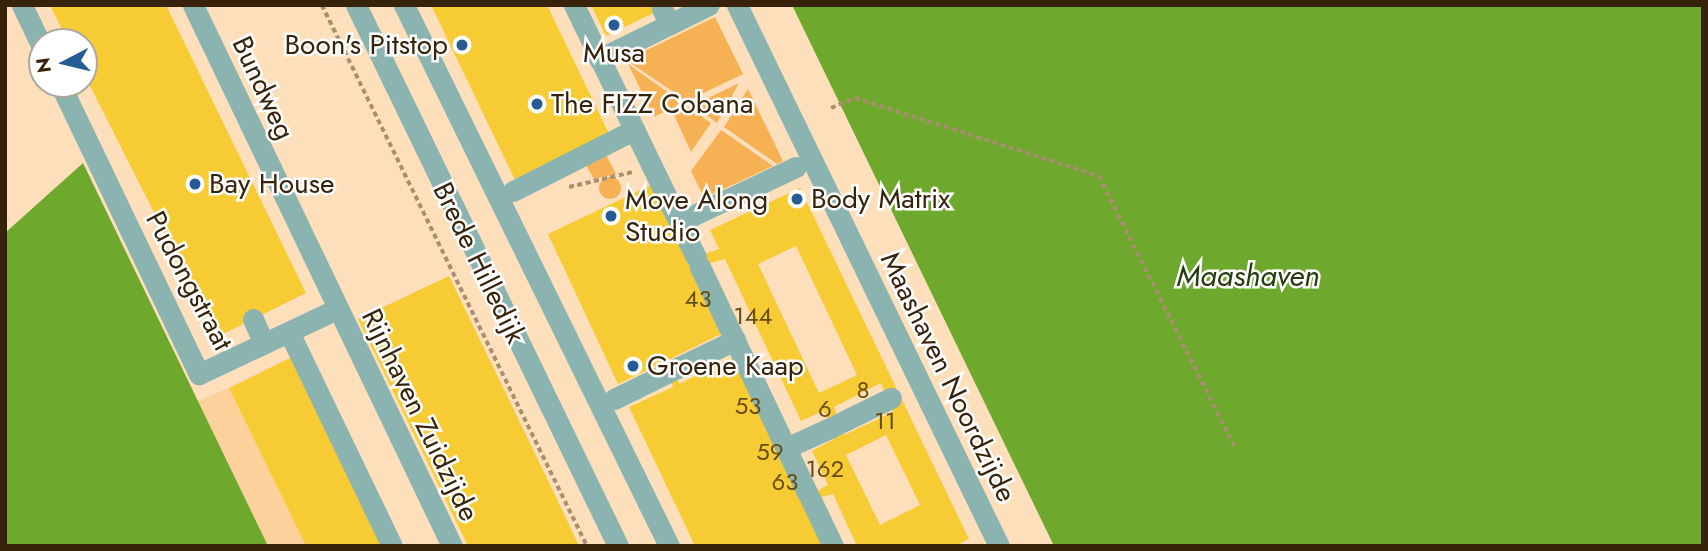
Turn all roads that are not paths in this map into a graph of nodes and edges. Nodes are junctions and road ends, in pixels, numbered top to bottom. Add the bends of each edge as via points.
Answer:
1 (22, 5) edge
2 (193, 5) edge
3 (356, 5) edge
4 (404, 5) edge
5 (574, 5) edge
6 (709, 5) edge
7 (737, 5) edge
8 (33, 28) edge
9 (599, 59) junction
10 (67, 98) edge
11 (634, 131) junction
12 (796, 167) dead end
13 (513, 191) dead end
14 (678, 222) junction
15 (337, 309) junction
16 (253, 319) dead end
17 (289, 332) junction
18 (735, 340) junction
19 (264, 344) junction
20 (898, 395) dead end
21 (614, 400) dead end
22 (786, 448) junction
23 (393, 546) edge
24 (452, 546) edge
25 (618, 546) edge
26 (669, 546) edge
27 (833, 546) edge
28 (999, 546) edge

1 - 8 street
2 - 15 street, Bundweg
3 - 25 street, Brede Hilledijk
4 - 26 street, Brede Hilledijk
5 - 9 street
6 - 9 street via 666,17
7 - 28 street, Maashaven Noordzijde
9 - 11 street
10 - 19 street, Pudongstraat via 199,374
11 - 13 street
11 - 14 street
12 - 14 street
14 - 18 street
15 - 17 street, Pudongstraat
15 - 24 street, Rijnhaven Zuidzijde
16 - 19 street
17 - 19 street, Pudongstraat
17 - 23 street
18 - 21 street
18 - 22 street
20 - 22 street
22 - 27 street

